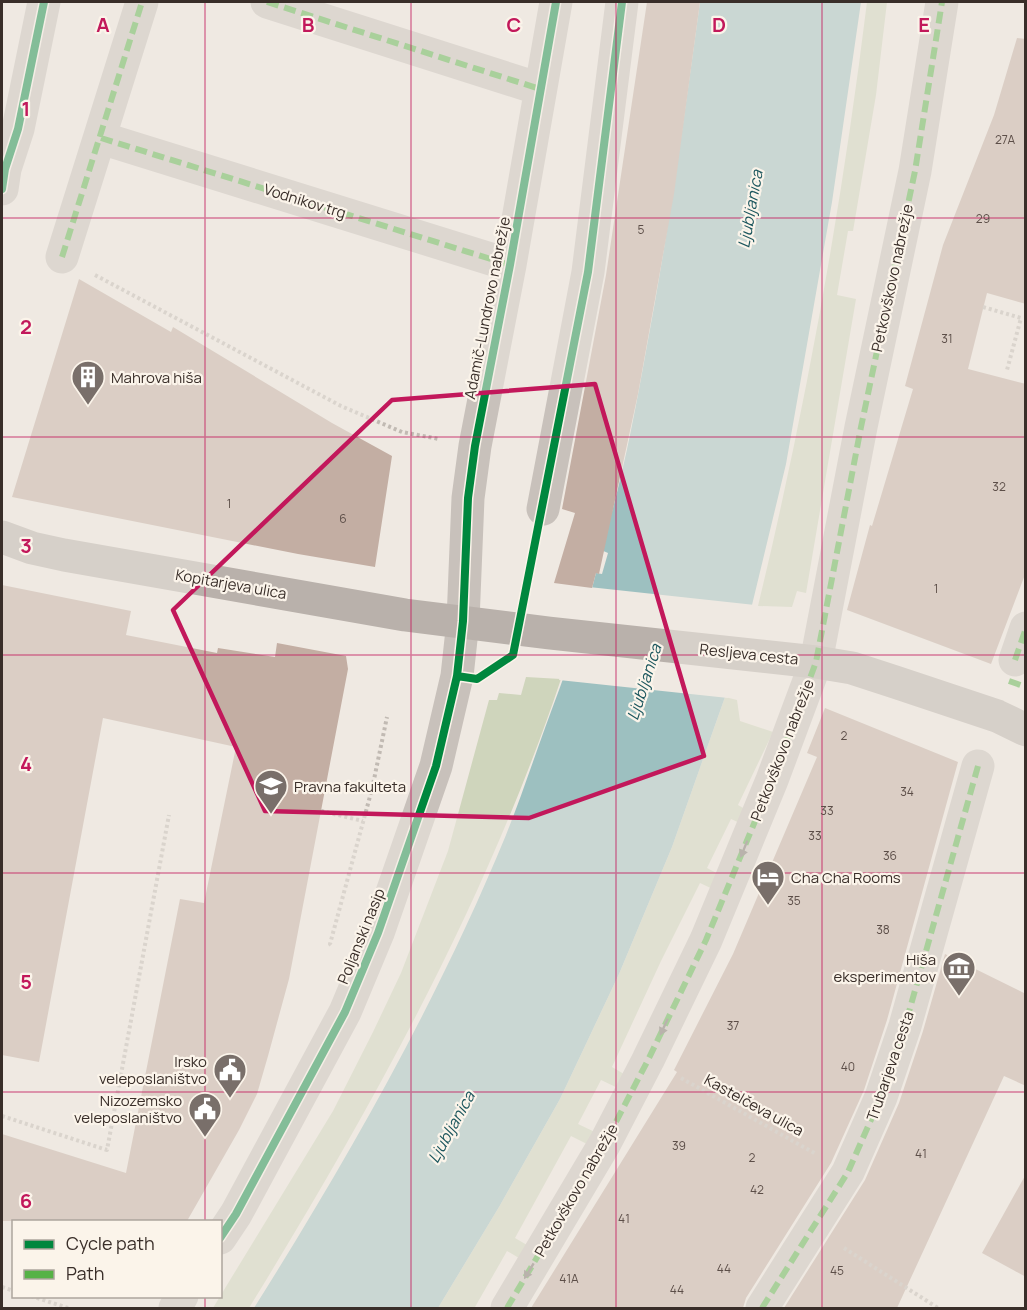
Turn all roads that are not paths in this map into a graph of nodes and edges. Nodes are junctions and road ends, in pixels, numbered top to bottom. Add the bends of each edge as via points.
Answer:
1 (44, 2) edge
2 (142, 2) edge
3 (267, 2) edge
4 (556, 2) edge
5 (622, 2) edge
6 (942, 2) edge
7 (540, 89) junction
8 (101, 138) junction
9 (3, 178) edge
10 (62, 257) road end
11 (510, 265) junction
12 (543, 509) dead end
13 (2, 537) edge
14 (463, 621) junction
15 (1026, 628) edge
16 (1015, 660) dead end
17 (816, 662) junction
18 (1026, 730) edge
19 (978, 766) dead end
20 (222, 1235) edge
21 (507, 1308) edge
22 (762, 1308) edge

1 - 9 street via 18,129
2 - 8 street
3 - 7 street
4 - 7 street, Adamič-Lundrovo nabrežje
5 - 12 street via 588,272
6 - 17 street, Petkovškovo nabrežje via 915,171
7 - 11 street, Adamič-Lundrovo nabrežje
8 - 10 street
8 - 11 street, Vodnikov trg
11 - 14 street, Adamič-Lundrovo nabrežje via 468,498
13 - 14 main road, Kopitarjeva ulica via 64,555 405,615
14 - 17 main road, Resljeva cesta
14 - 20 street, Poljanski nasip via 457,676 436,766 378,933 323,1055
15 - 16 street
17 - 18 main road, Resljeva cesta via 852,668 997,716
17 -> 21 street, Petkovškovo nabrežje via 706,940 605,1143
19 - 22 street, Trubarjeva cesta via 905,1026 881,1097 848,1172

